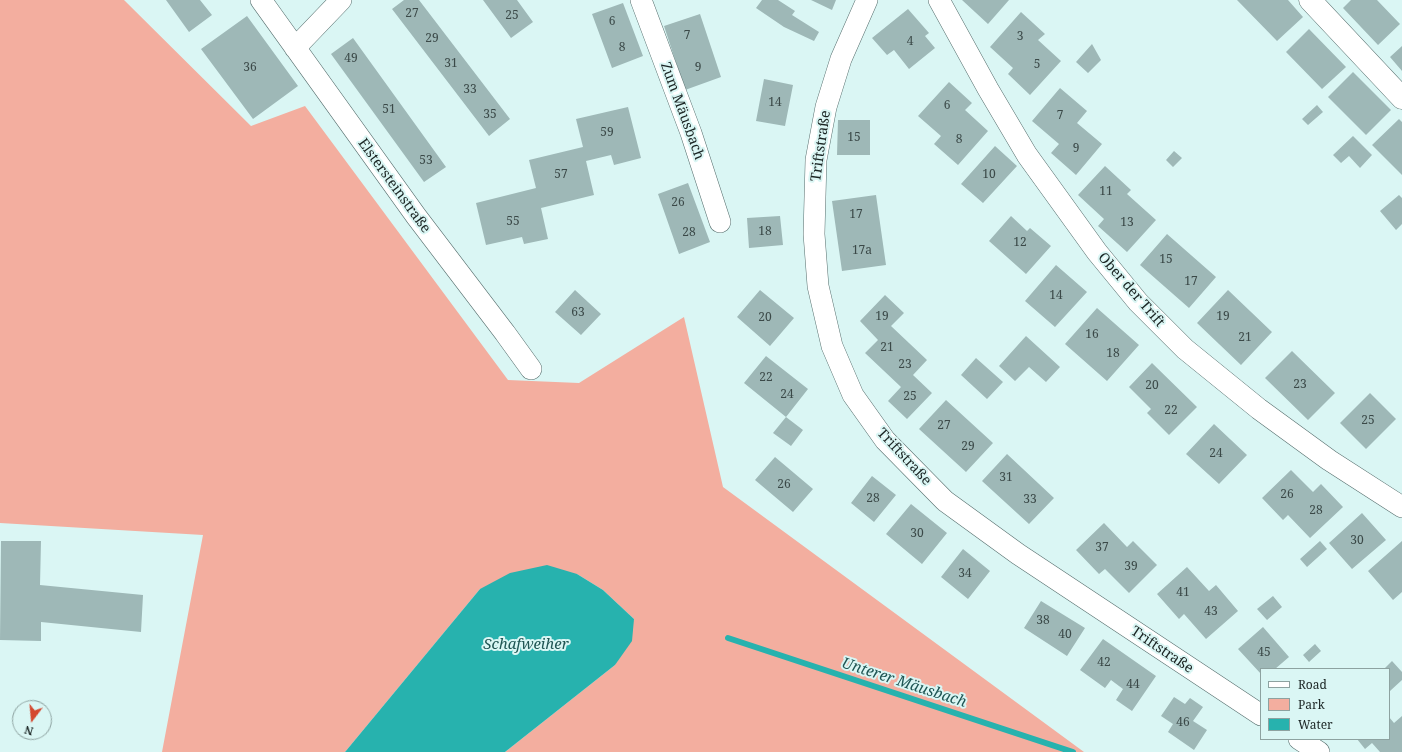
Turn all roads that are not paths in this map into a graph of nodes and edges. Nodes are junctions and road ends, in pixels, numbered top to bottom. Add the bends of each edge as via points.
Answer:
1 (262, 0) edge
2 (341, 0) edge
3 (641, 0) edge
4 (867, 0) edge
5 (939, 0) edge
6 (1310, 0) edge
7 (295, 48) junction
8 (1402, 98) edge
9 (720, 222) dead end
10 (531, 369) dead end
11 (1402, 507) edge
12 (1260, 714) edge
13 (1301, 740) edge
14 (1319, 752) edge

1 - 7 street, Elstersteinstraße
2 - 7 street
3 - 9 street, Zum Mäusbach via 691,133
4 - 12 street, Triftstraße via 841,59 826,107 816,160 814,234 818,286 832,346 853,395 885,440 945,501 1018,554
5 - 11 street, Ober der Trift via 1028,155 1097,252 1138,302 1185,349 1258,409 1329,460
6 - 8 street
7 - 10 street, Elstersteinstraße via 416,216
13 - 14 street

